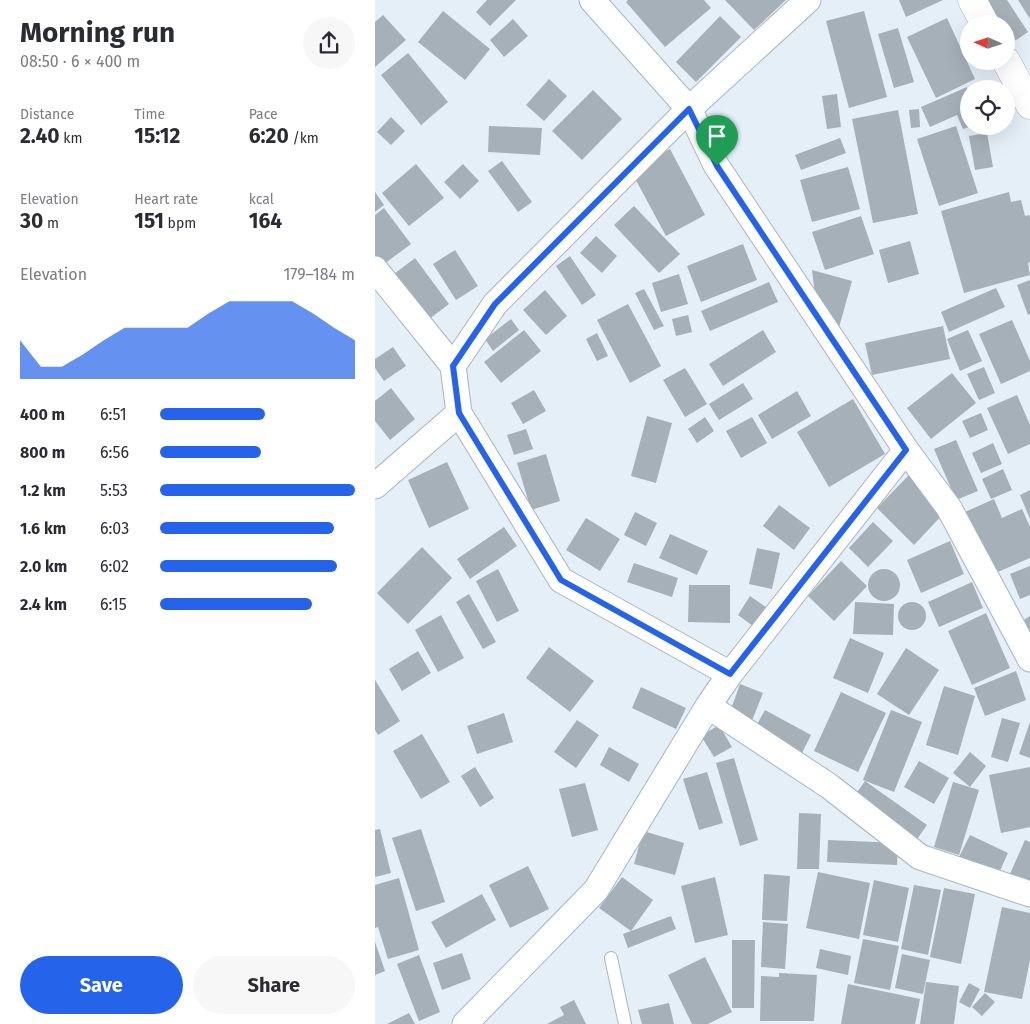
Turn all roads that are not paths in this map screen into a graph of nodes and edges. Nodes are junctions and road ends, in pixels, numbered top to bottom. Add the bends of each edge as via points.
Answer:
1 (592, 0) edge
2 (808, 0) edge
3 (973, 0) edge
4 (980, 15) edge
5 (1011, 70) edge
6 (1030, 105) edge
7 (689, 109) junction
8 (375, 269) edge
9 (453, 366) junction
10 (459, 413) junction
11 (906, 450) junction
12 (375, 486) edge
13 (1030, 659) edge
14 (730, 674) junction
15 (708, 706) junction
16 (1030, 894) edge
17 (611, 958) dead end
18 (465, 1024) edge
19 (625, 1024) edge

1 - 7 street
2 - 7 street
3 - 4 street
5 - 6 street
7 - 9 street via 495,304
7 - 11 street via 717,166
8 - 9 street
9 - 10 street
10 - 12 street
10 - 14 street via 561,580
11 - 13 street via 949,508
11 - 14 street
14 - 15 street
15 - 16 street via 829,786 920,857
15 - 18 street via 597,890
17 - 19 lane

